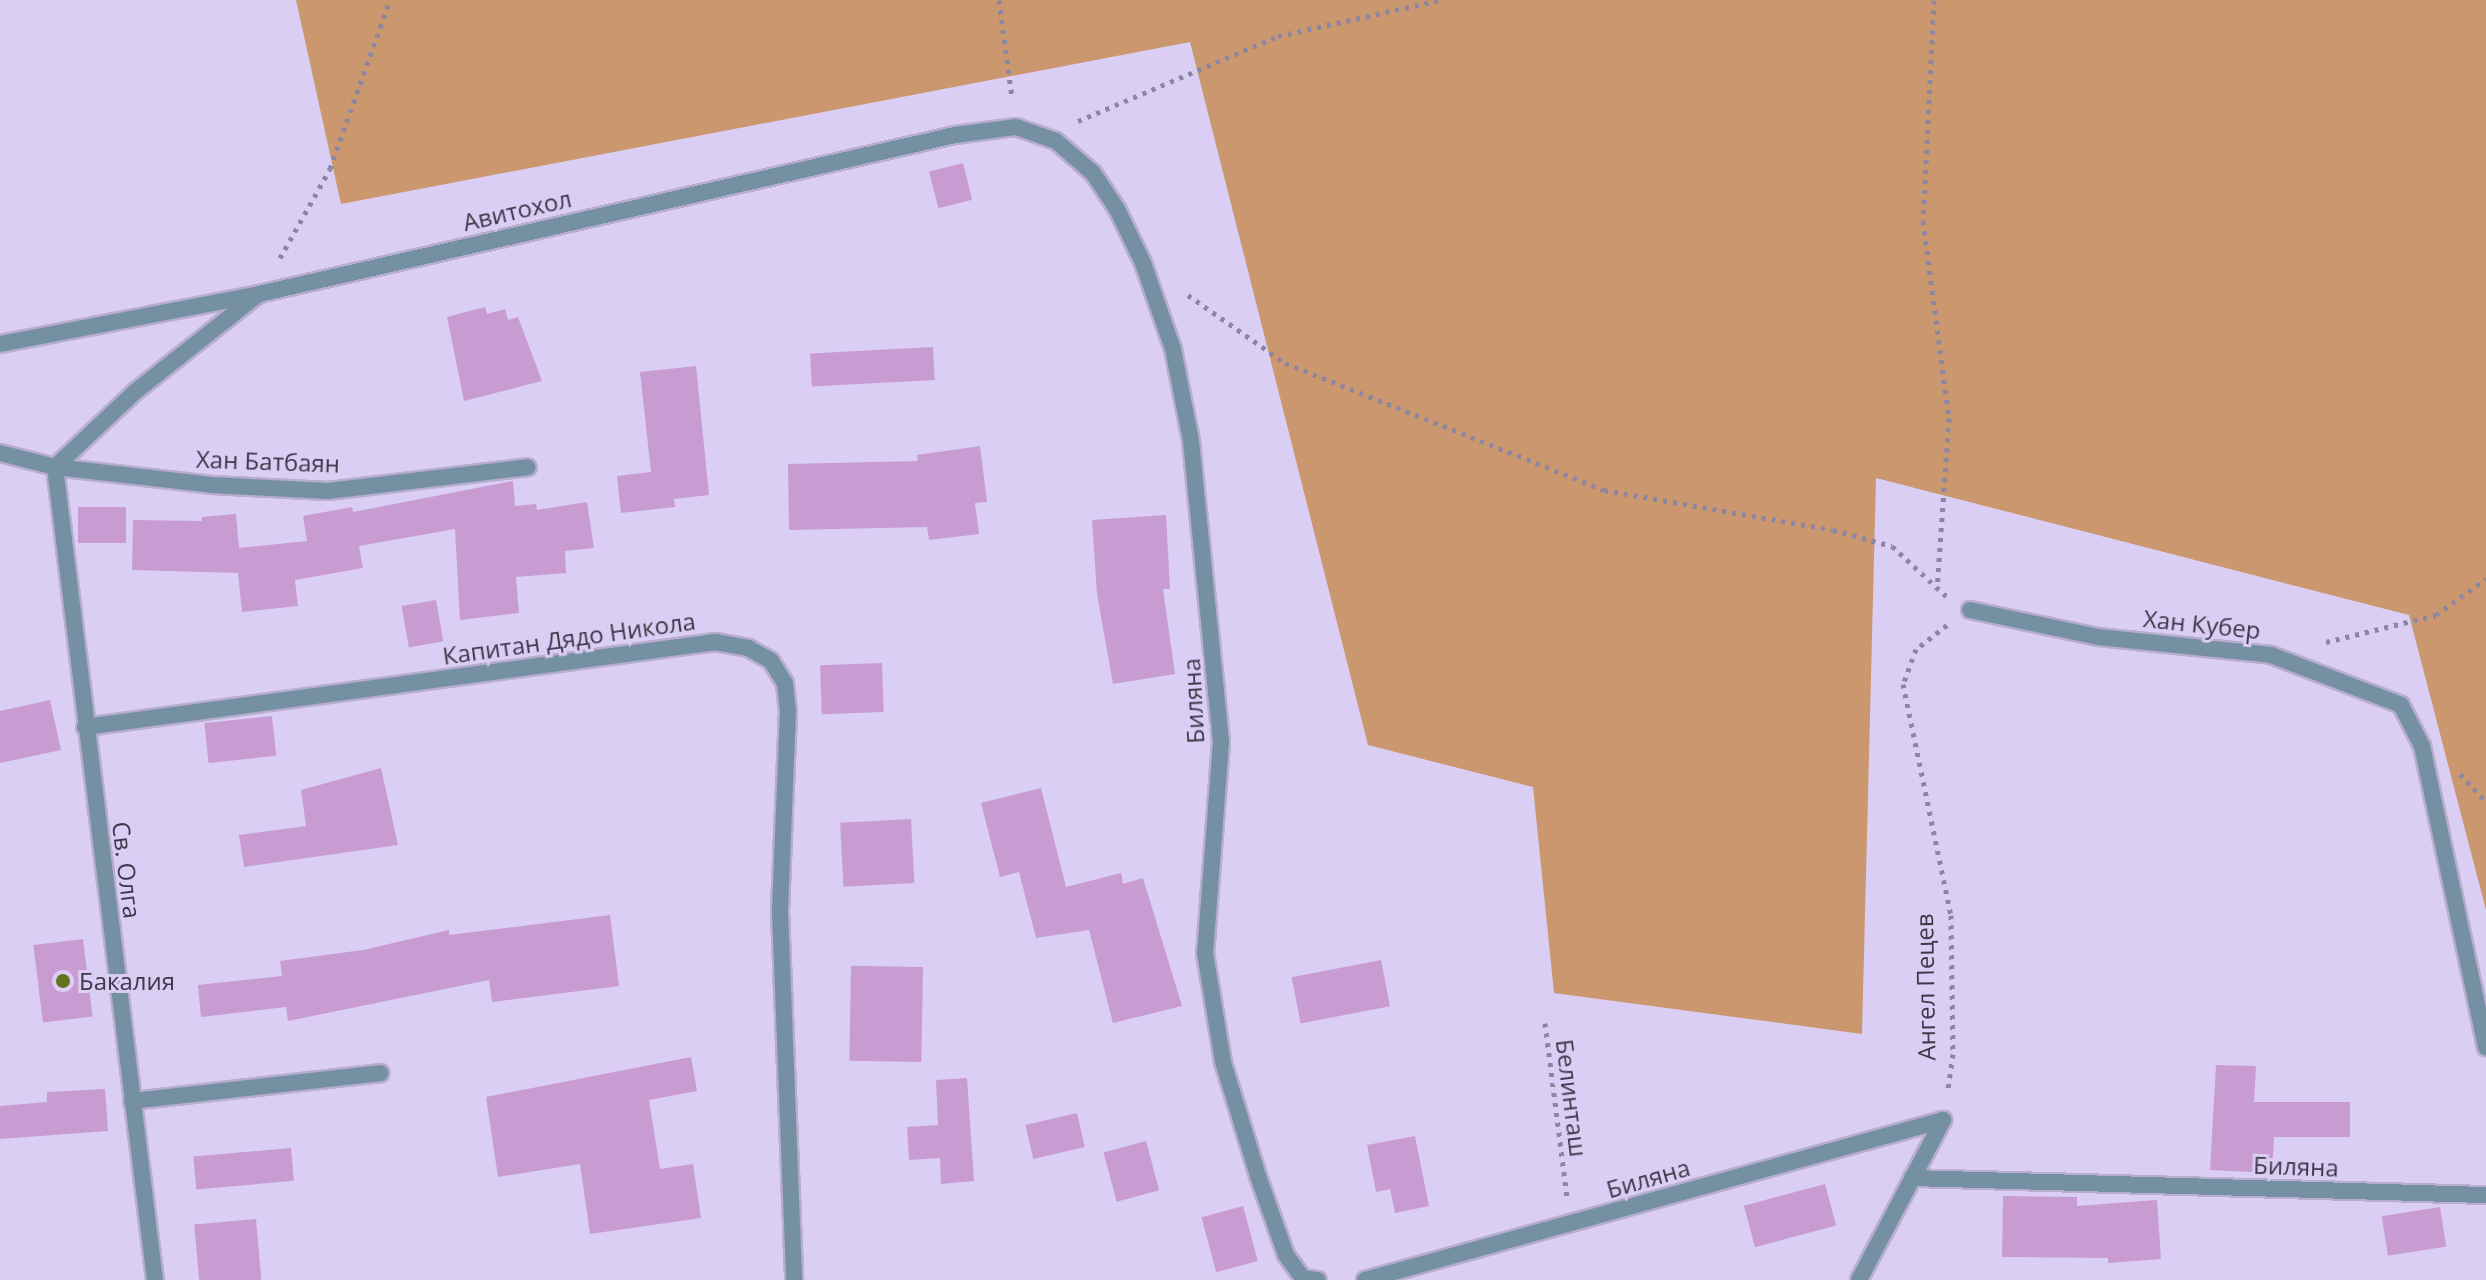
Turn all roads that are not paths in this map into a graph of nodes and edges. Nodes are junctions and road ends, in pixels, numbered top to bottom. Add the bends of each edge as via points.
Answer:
1 (1042, 136) joint
2 (259, 294) junction
3 (0, 344) edge
4 (0, 453) edge
5 (55, 467) junction
6 (528, 467) dead end
7 (1970, 610) road end
8 (85, 727) junction
9 (2486, 1047) edge
10 (380, 1073) dead end
11 (132, 1101) junction
12 (1912, 1178) junction
13 (2486, 1195) edge
14 (155, 1280) edge
15 (794, 1280) edge
16 (1318, 1280) edge
17 (1365, 1280) edge
18 (1859, 1280) edge

1 - 2 street, Авитохол via 1016,127 955,135
1 - 16 street, Биляна via 1093,173 1143,263 1173,349 1191,441 1221,742 1205,953 1223,1062 1286,1255 1303,1278
2 - 3 street, Авитохол
2 - 5 street via 136,391
4 - 5 street, Хан Батбаян
5 - 6 street, Хан Батбаян via 212,485 328,491
5 - 8 street, Св. Олга
7 - 9 street, Хан Кубер via 2098,637 2271,655 2401,705 2422,746
8 - 11 street, Св. Олга
8 - 15 street, Капитан Дядо Никола via 715,642 748,648 771,661 785,683 788,711 780,911
10 - 11 street
11 - 14 street, Св. Олга
12 - 13 street, Биляна
12 - 17 street, Биляна via 1943,1120
12 - 18 street

